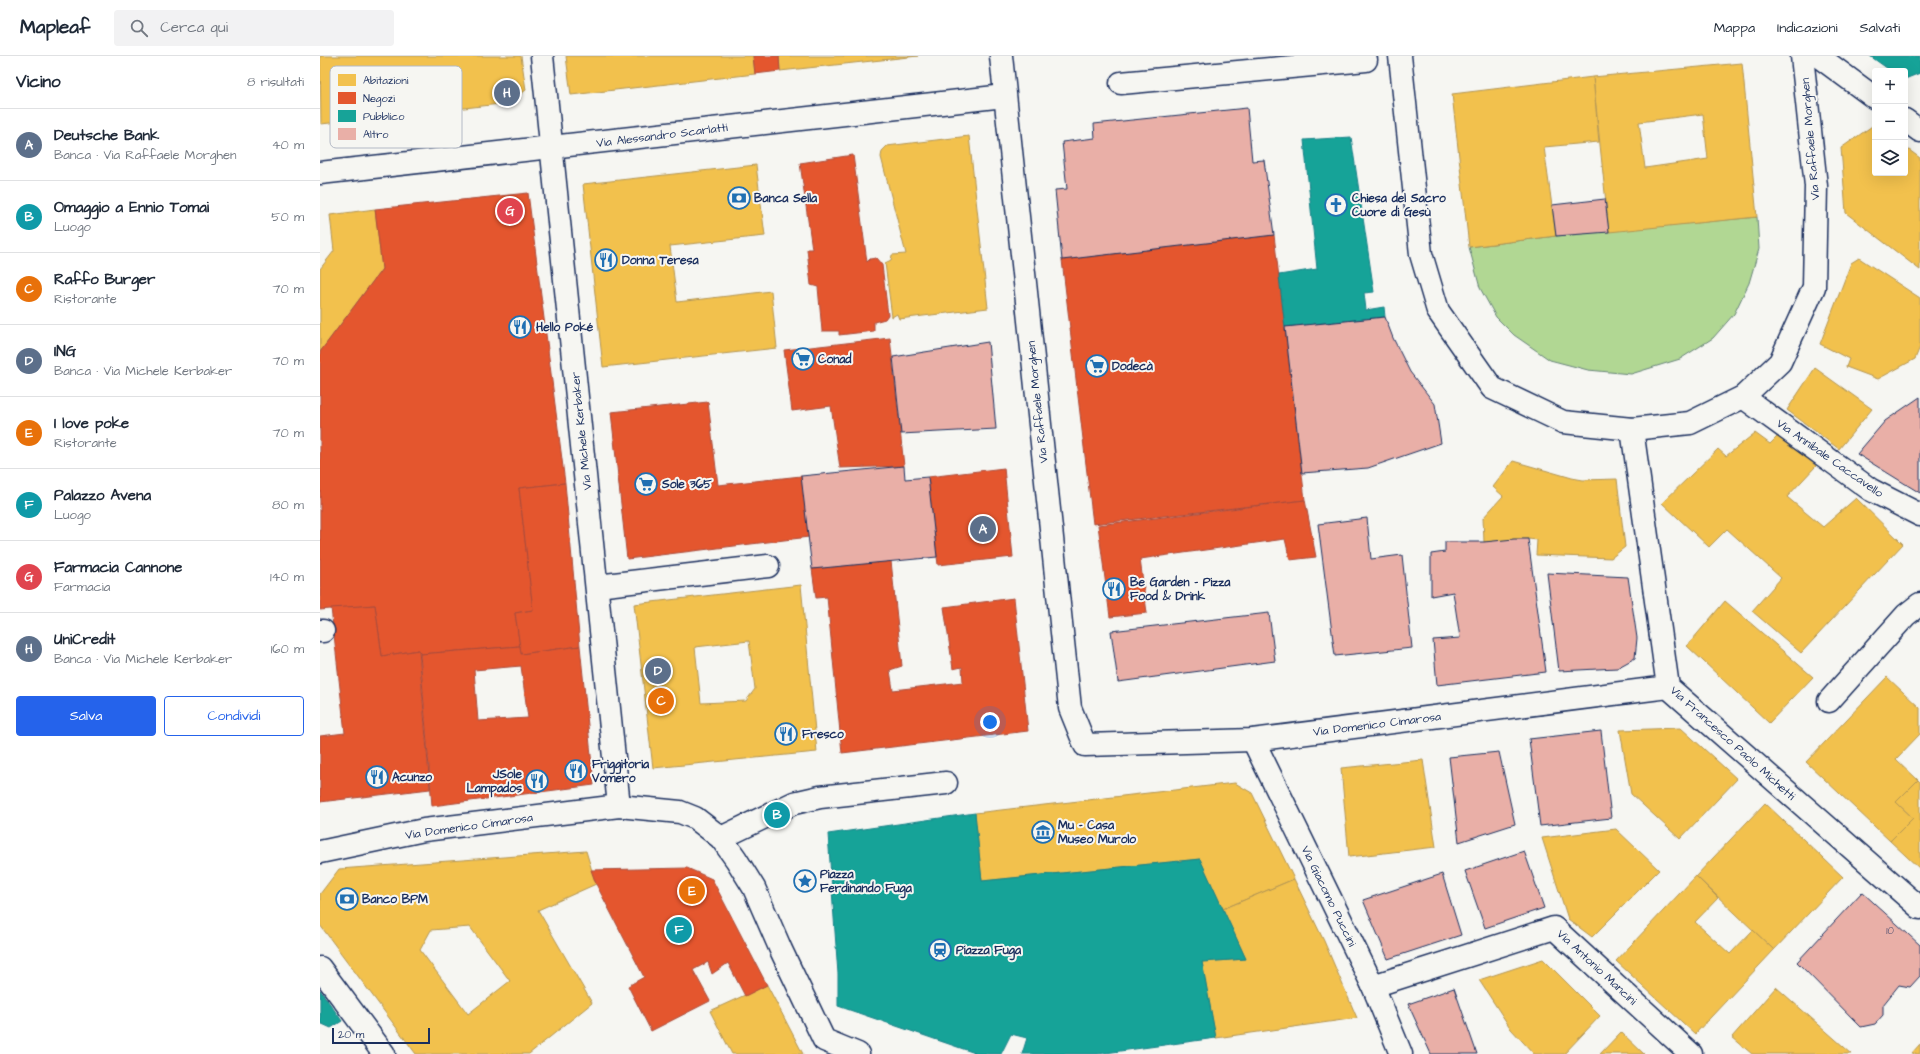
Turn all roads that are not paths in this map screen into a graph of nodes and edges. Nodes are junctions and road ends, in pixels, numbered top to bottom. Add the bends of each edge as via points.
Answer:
1 (542, 56) edge
2 (1001, 56) edge
3 (1400, 56) edge
4 (1802, 56) edge
5 (1818, 56) edge
6 (1366, 60) dead end
7 (1121, 83) dead end
8 (1004, 96) junction
9 (1872, 96) edge
10 (1908, 122) edge
11 (1920, 131) edge
12 (552, 148) junction
13 (320, 173) edge
14 (1743, 397) junction
15 (1632, 429) junction
16 (1920, 515) edge
17 (768, 566) dead end
18 (597, 586) junction
19 (1920, 604) edge
20 (1668, 686) junction
21 (1829, 701) dead end
22 (1253, 740) junction
23 (1085, 745) joint
24 (946, 787) dead end
25 (619, 806) junction
26 (721, 838) junction
27 (320, 852) edge
28 (1920, 908) edge
29 (320, 968) edge
30 (1373, 986) junction
31 (384, 1054) edge
32 (858, 1054) edge
33 (1401, 1054) edge
34 (1691, 1054) edge

1 - 12 street, Via Michele Kerbaker
2 - 8 street, Via Raffaele Morghen
3 - 15 street, Via Raffaele Morghen via 1421,254 1438,311 1492,388 1564,422
4 - 14 street, Via Raffaele Morghen via 1816,186 1814,287 1780,362
5 - 9 street
6 - 7 street
8 - 12 street, Via Alessandro Scarlatti
8 - 23 street, Via Raffaele Morghen via 1070,708
10 - 11 street
12 - 13 street, Via Alessandro Scarlatti
12 - 18 street, Via Michele Kerbaker
14 - 15 street, Via Raffaele Morghen via 1690,423
14 - 16 street, Via Annibale Caccavello via 1871,490
15 - 20 street, Via Francesco Paolo Michetti
17 - 18 street
18 - 25 street, Via Michele Kerbaker
19 - 21 street via 1906,615
20 - 22 street, Via Domenico Cimarosa
20 - 28 street, Via Francesco Paolo Michetti
22 - 23 street, Via Domenico Cimarosa
22 - 30 street, Via Giacomo Puccini
24 - 26 street via 911,787 820,797 794,803
25 - 26 street via 680,812 695,818
25 - 27 street, Via Domenico Cimarosa via 424,830
26 - 32 street via 754,888 824,1040
29 - 31 street
30 - 33 street, Via Giacomo Puccini
30 - 34 street, Via Antonio Mancini via 1554,928

